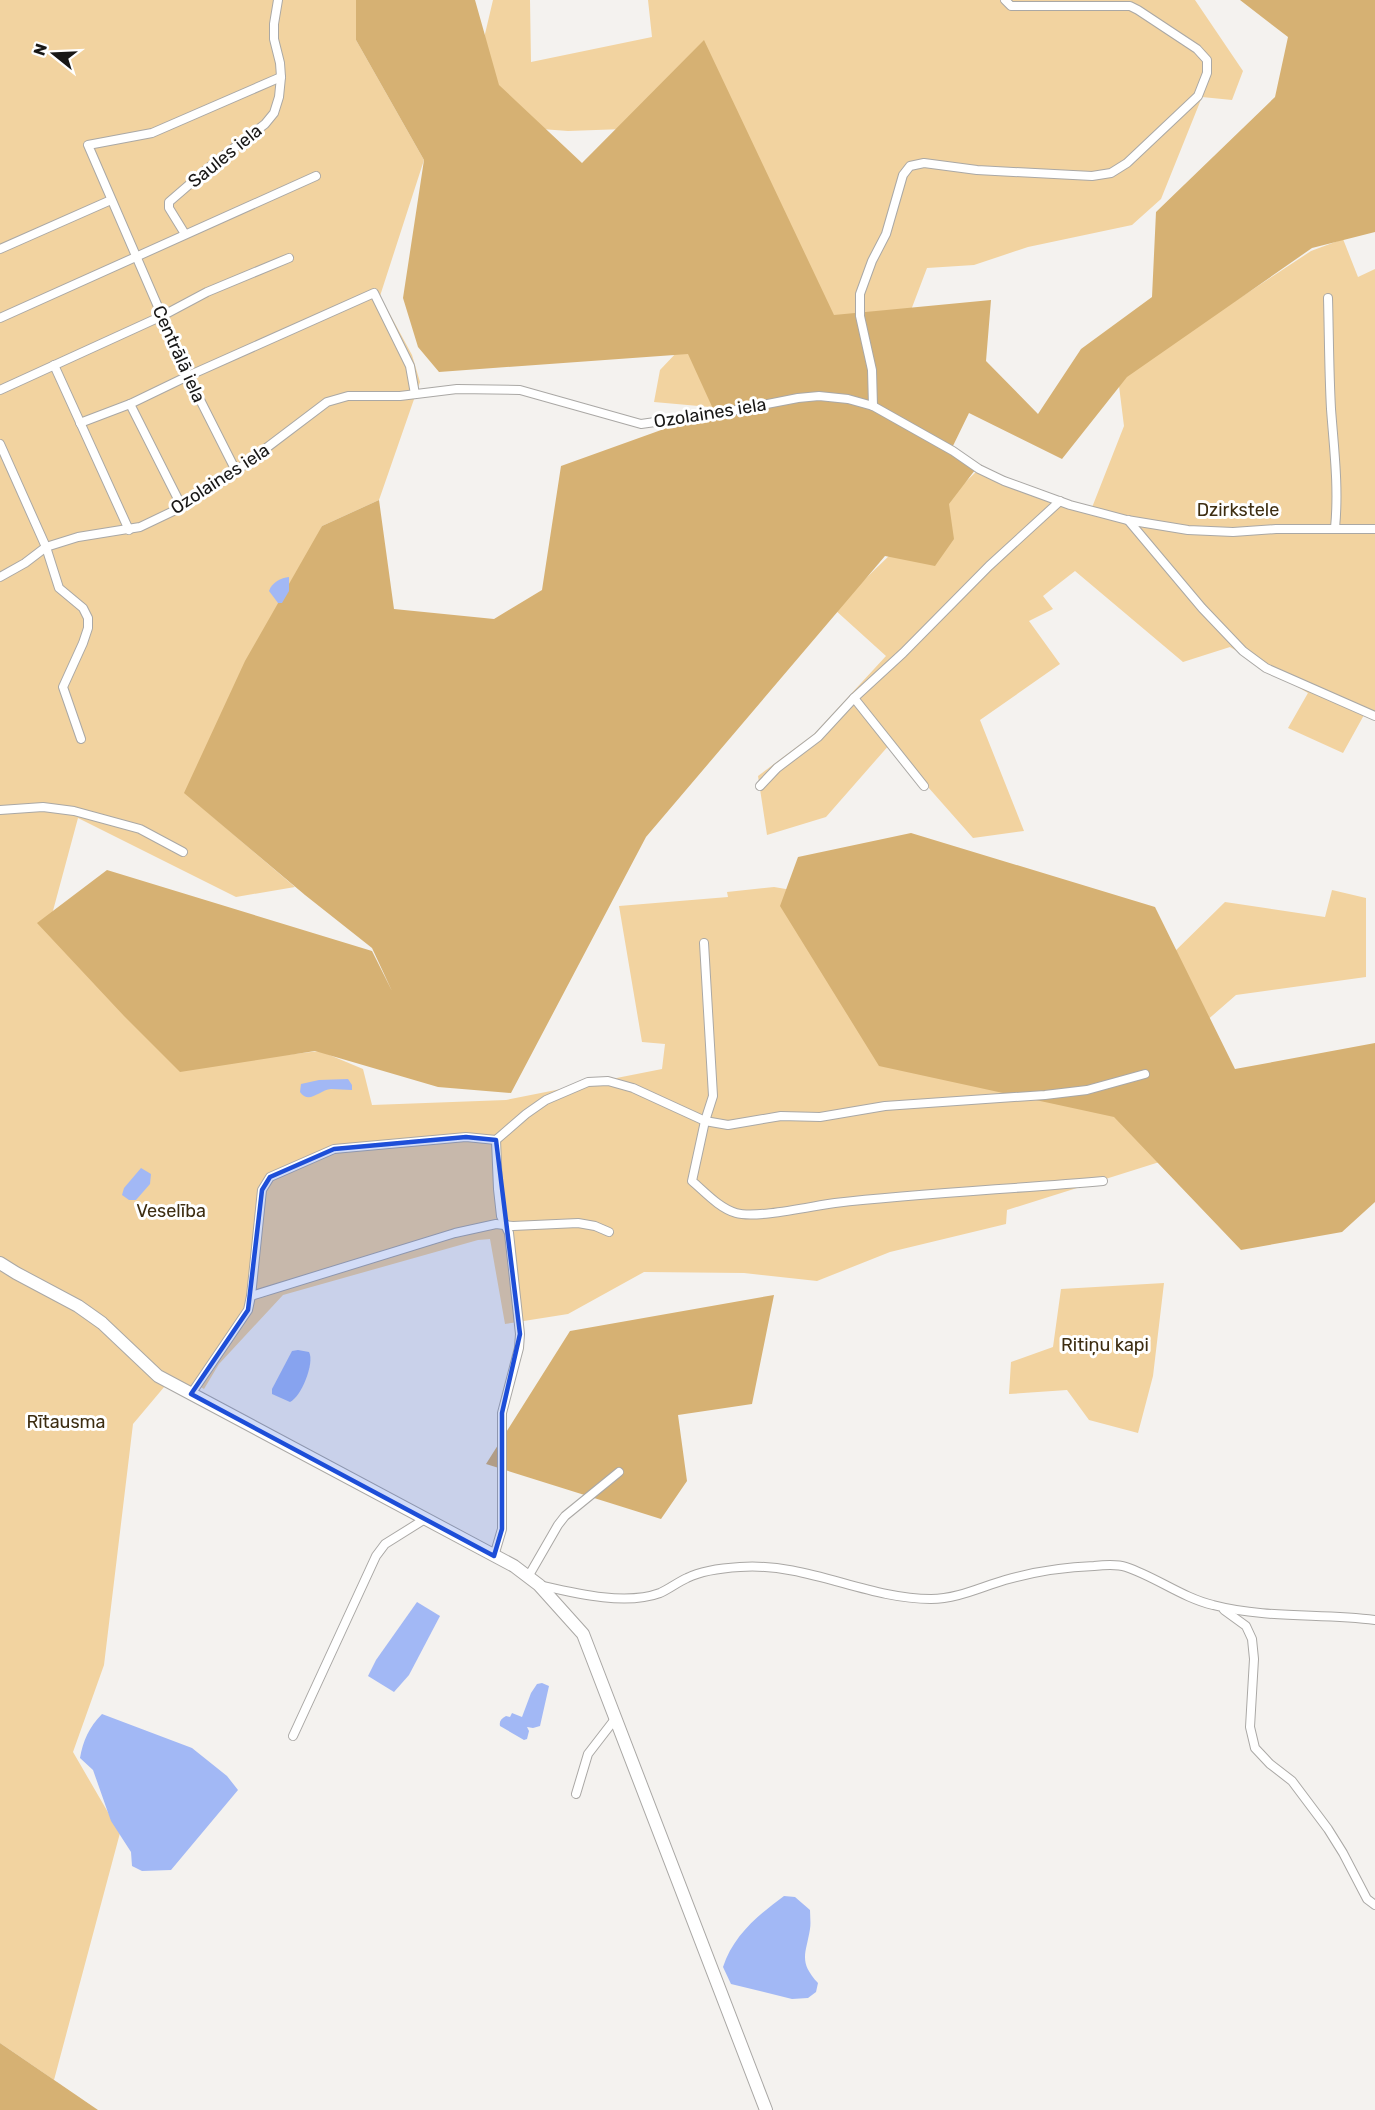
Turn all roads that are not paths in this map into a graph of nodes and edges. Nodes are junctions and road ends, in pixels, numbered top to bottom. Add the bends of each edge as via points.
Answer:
1 (278, 0) edge
2 (1005, 0) edge
3 (281, 76) junction
4 (316, 176) dead end
5 (111, 200) junction
6 (185, 234) junction
7 (0, 249) edge
8 (138, 257) junction
9 (289, 258) dead end
10 (1328, 298) dead end
11 (162, 316) junction
12 (0, 318) edge
13 (54, 365) junction
14 (188, 376) junction
15 (0, 390) edge
16 (415, 394) junction
17 (130, 404) junction
18 (873, 406) junction
19 (80, 423) junction
20 (0, 444) edge
21 (236, 471) junction
22 (1060, 501) junction
23 (182, 507) junction
24 (1127, 520) junction
25 (1335, 528) junction
26 (1375, 528) edge
27 (129, 530) junction
28 (46, 547) junction
29 (0, 577) edge
30 (854, 698) junction
31 (1375, 716) edge
32 (81, 739) dead end
33 (760, 786) dead end
34 (924, 786) dead end
35 (0, 810) edge
36 (183, 852) dead end
37 (704, 943) dead end
38 (1145, 1074) dead end
39 (705, 1121) junction
40 (496, 1140) junction
41 (1103, 1181) dead end
42 (505, 1225) junction
43 (609, 1232) dead end
44 (0, 1263) edge
45 (251, 1296) junction
46 (191, 1394) junction
47 (619, 1472) dead end
48 (425, 1520) junction
49 (494, 1556) junction
50 (528, 1577) junction
51 (539, 1585) junction
52 (572, 1592) junction
53 (1221, 1607) junction
54 (562, 1611) junction
55 (1375, 1620) edge
56 (615, 1719) junction
57 (293, 1736) dead end
58 (576, 1794) dead end
59 (1375, 1905) edge
60 (766, 2110) edge

1 - 3 street, Saules iela via 274,24
2 - 18 street via 1011,6 1130,6 1197,49 1207,60 1207,73 1198,96 1127,163 1111,173 1092,176 924,163 910,166 903,175 886,234 860,294 860,316 872,370
3 - 5 street, Centrālā iela via 152,133 88,145
3 - 6 street, Saules iela via 279,97 265,124 170,202 169,208
4 - 6 street
5 - 7 street
5 - 8 street, Centrālā iela
6 - 8 street
8 - 11 street, Centrālā iela
8 - 12 street
9 - 11 street via 207,292
10 - 25 street via 1336,457
11 - 13 street
11 - 14 street, Centrālā iela
13 - 15 street
13 - 19 street
14 - 16 street via 374,293 410,366
14 - 17 street
14 - 21 street, Centrālā iela
16 - 18 street, Ozolaines iela via 457,389 520,390 641,424 798,398 834,397
16 - 21 street, Ozolaines iela via 348,396 327,402
17 - 19 street
17 - 23 street
18 - 22 street, Ozolaines iela via 979,469
19 - 27 street
20 - 28 street
21 - 23 street, Ozolaines iela
22 - 24 street, Ozolaines iela
22 - 30 street
23 - 27 street, Ozolaines iela
24 - 25 street, Ozolaines iela via 1188,530 1233,532
24 - 31 street via 1243,651 1266,668
25 - 26 street, Ozolaines iela
27 - 28 street, Ozolaines iela via 78,537
28 - 29 street, Ozolaines iela
28 - 32 street via 60,588 83,608 88,618 83,643 63,687
30 - 33 street via 818,737
30 - 34 street
35 - 36 street via 43,807 74,811 140,829
37 - 39 street via 713,1096
38 - 39 street via 1086,1090 1045,1095 885,1106 820,1117 781,1116 728,1125
39 - 40 street via 633,1088 608,1081 588,1082 546,1100
39 - 41 street via 693,1181 735,1213 750,1215 897,1197
40 - 42 street via 498,1189
40 - 45 street via 466,1137 334,1149 270,1177 261,1190
42 - 43 street via 578,1222
42 - 45 street via 454,1233
42 - 49 street via 520,1334 502,1413 502,1529
44 - 46 street via 78,1306 102,1323 158,1376
45 - 46 street via 248,1310
46 - 48 street
47 - 50 street via 565,1516
48 - 49 street
48 - 57 street via 385,1544 376,1556
49 - 50 street
50 - 51 street
51 - 52 street
51 - 54 street
52 - 53 street via 638,1598 707,1571 768,1566 903,1598 950,1598 1008,1579 1094,1566 1124,1567
52 - 54 street
53 - 55 street via 1279,1616
53 - 59 street via 1246,1626 1252,1639 1250,1726 1256,1748 1292,1781 1338,1845 1367,1899
54 - 56 street via 583,1634
56 - 58 street via 588,1754
56 - 60 street

